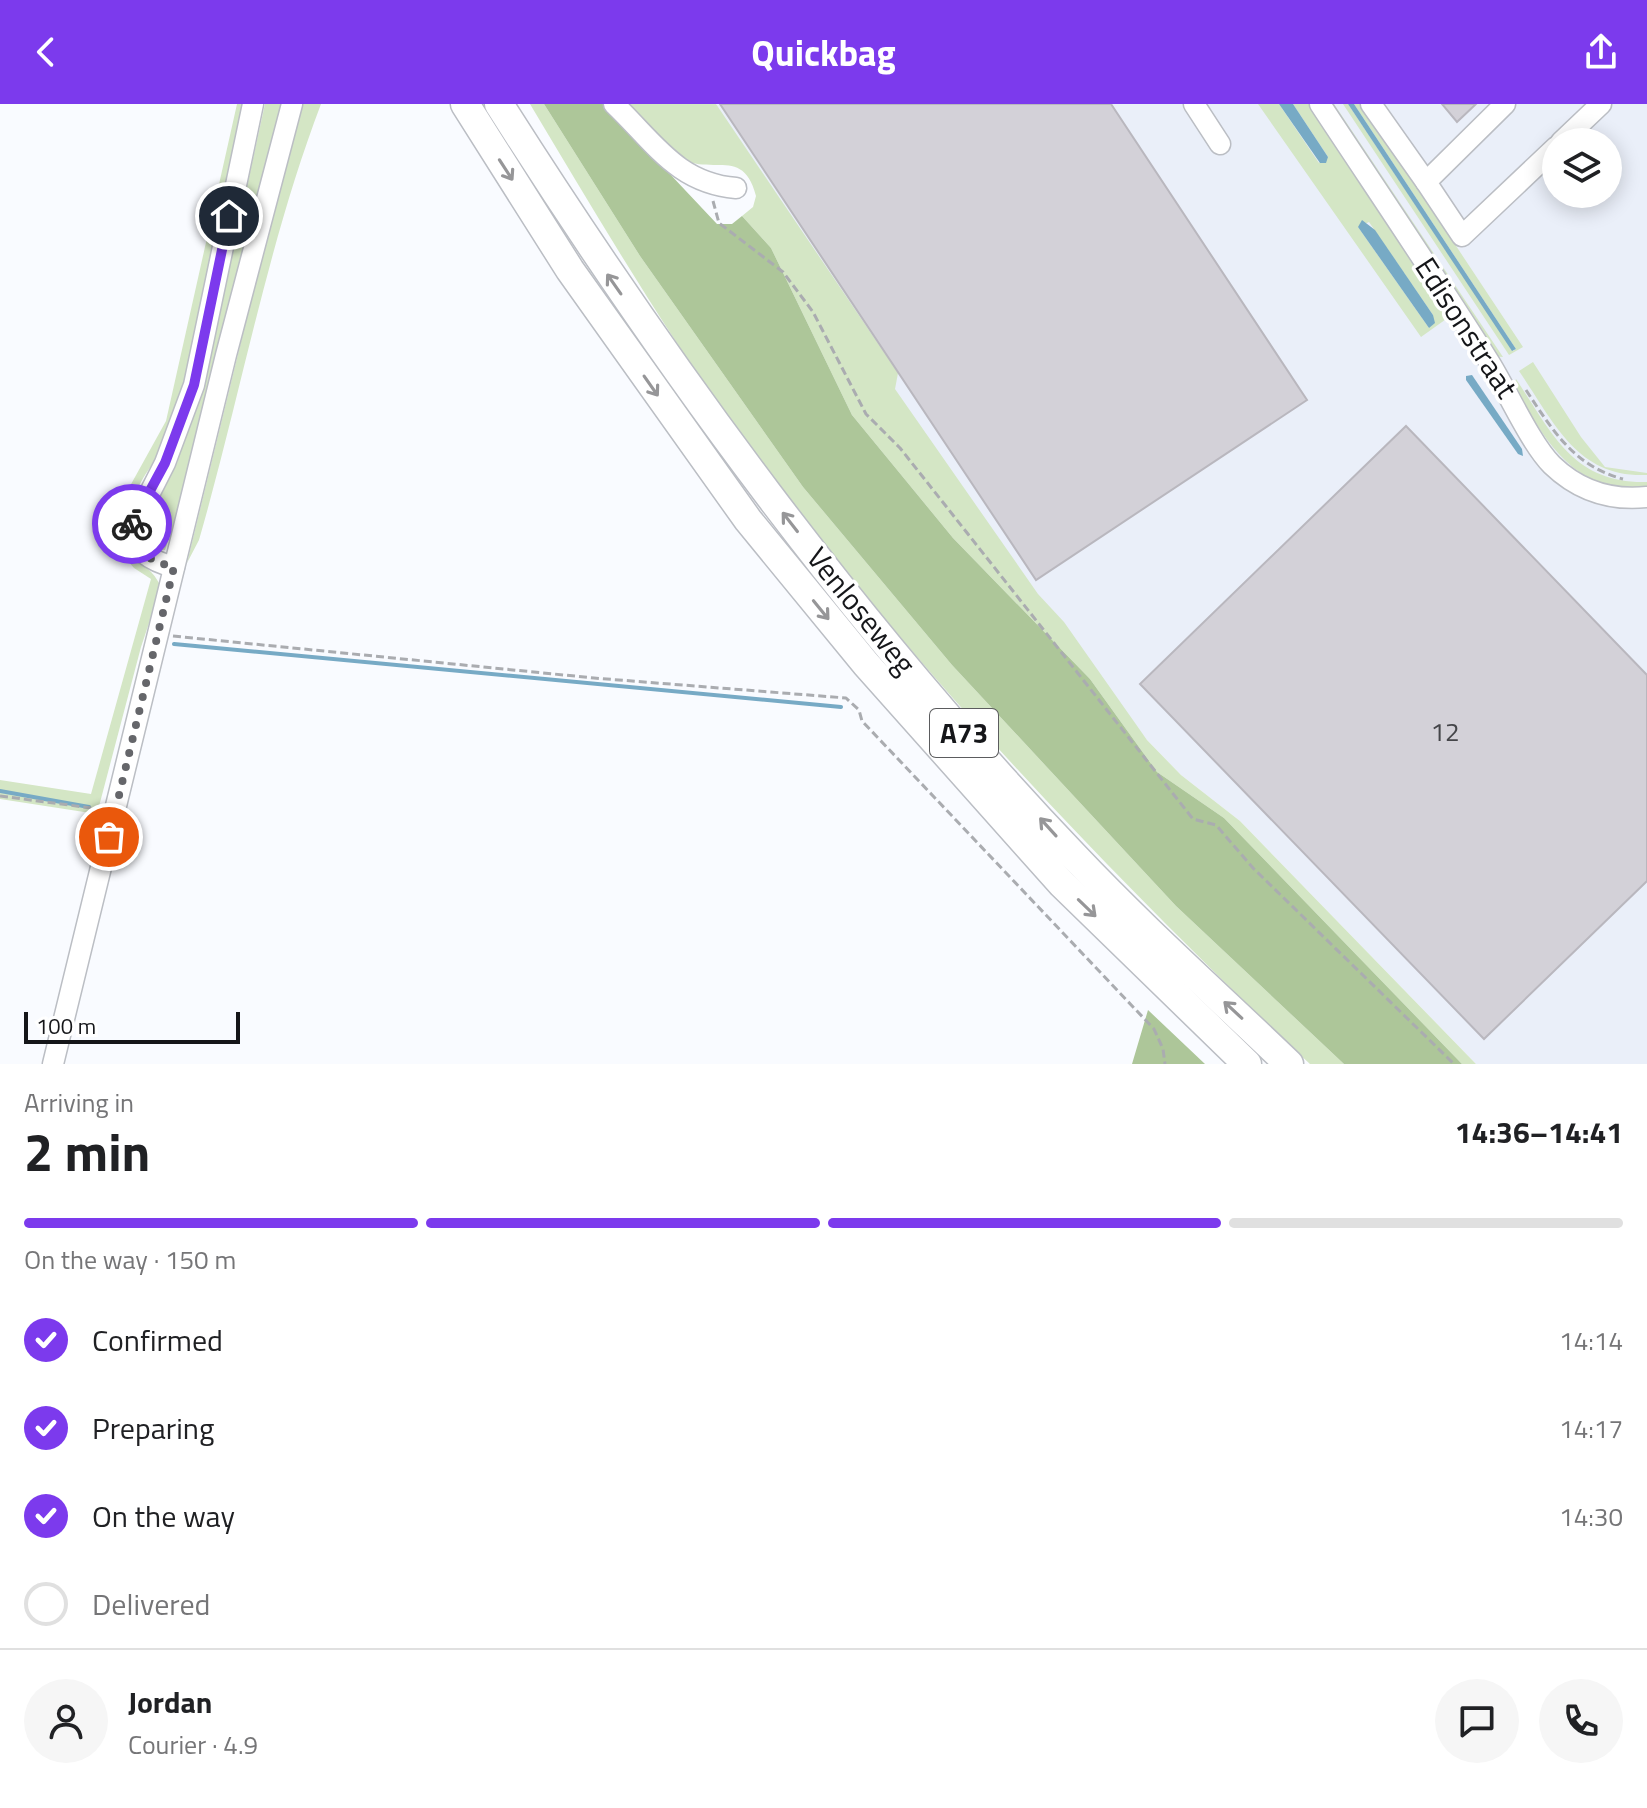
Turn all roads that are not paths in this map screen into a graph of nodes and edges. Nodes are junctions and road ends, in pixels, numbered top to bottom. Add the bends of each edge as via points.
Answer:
1 (253, 104) edge
2 (292, 104) edge
3 (465, 104) edge
4 (499, 104) edge
5 (614, 104) edge
6 (1194, 104) edge
7 (1320, 104) edge
8 (1371, 104) edge
9 (1505, 104) edge
10 (1601, 104) edge
11 (1576, 128) edge
12 (1220, 144) dead end
13 (1542, 160) edge
14 (1426, 182) junction
15 (736, 188) dead end
16 (1647, 497) edge
17 (174, 567) junction
18 (53, 1064) edge
19 (1247, 1064) edge
20 (1289, 1064) edge

1 - 17 street via 194,385 165,463 130,532 142,552
2 - 17 street
3 -> 19 highway, Venloseweg / A73 via 570,270 748,520 866,664 1062,884
20 -> 4 highway, Venloseweg / A73 via 1073,855 880,638 675,371
5 - 15 street via 668,159 710,186
6 - 12 street
7 - 16 street, Edisonstraat via 1550,463 1598,494
8 - 14 street
9 - 14 street
10 - 11 street
13 - 14 street via 1462,236
17 - 18 street

